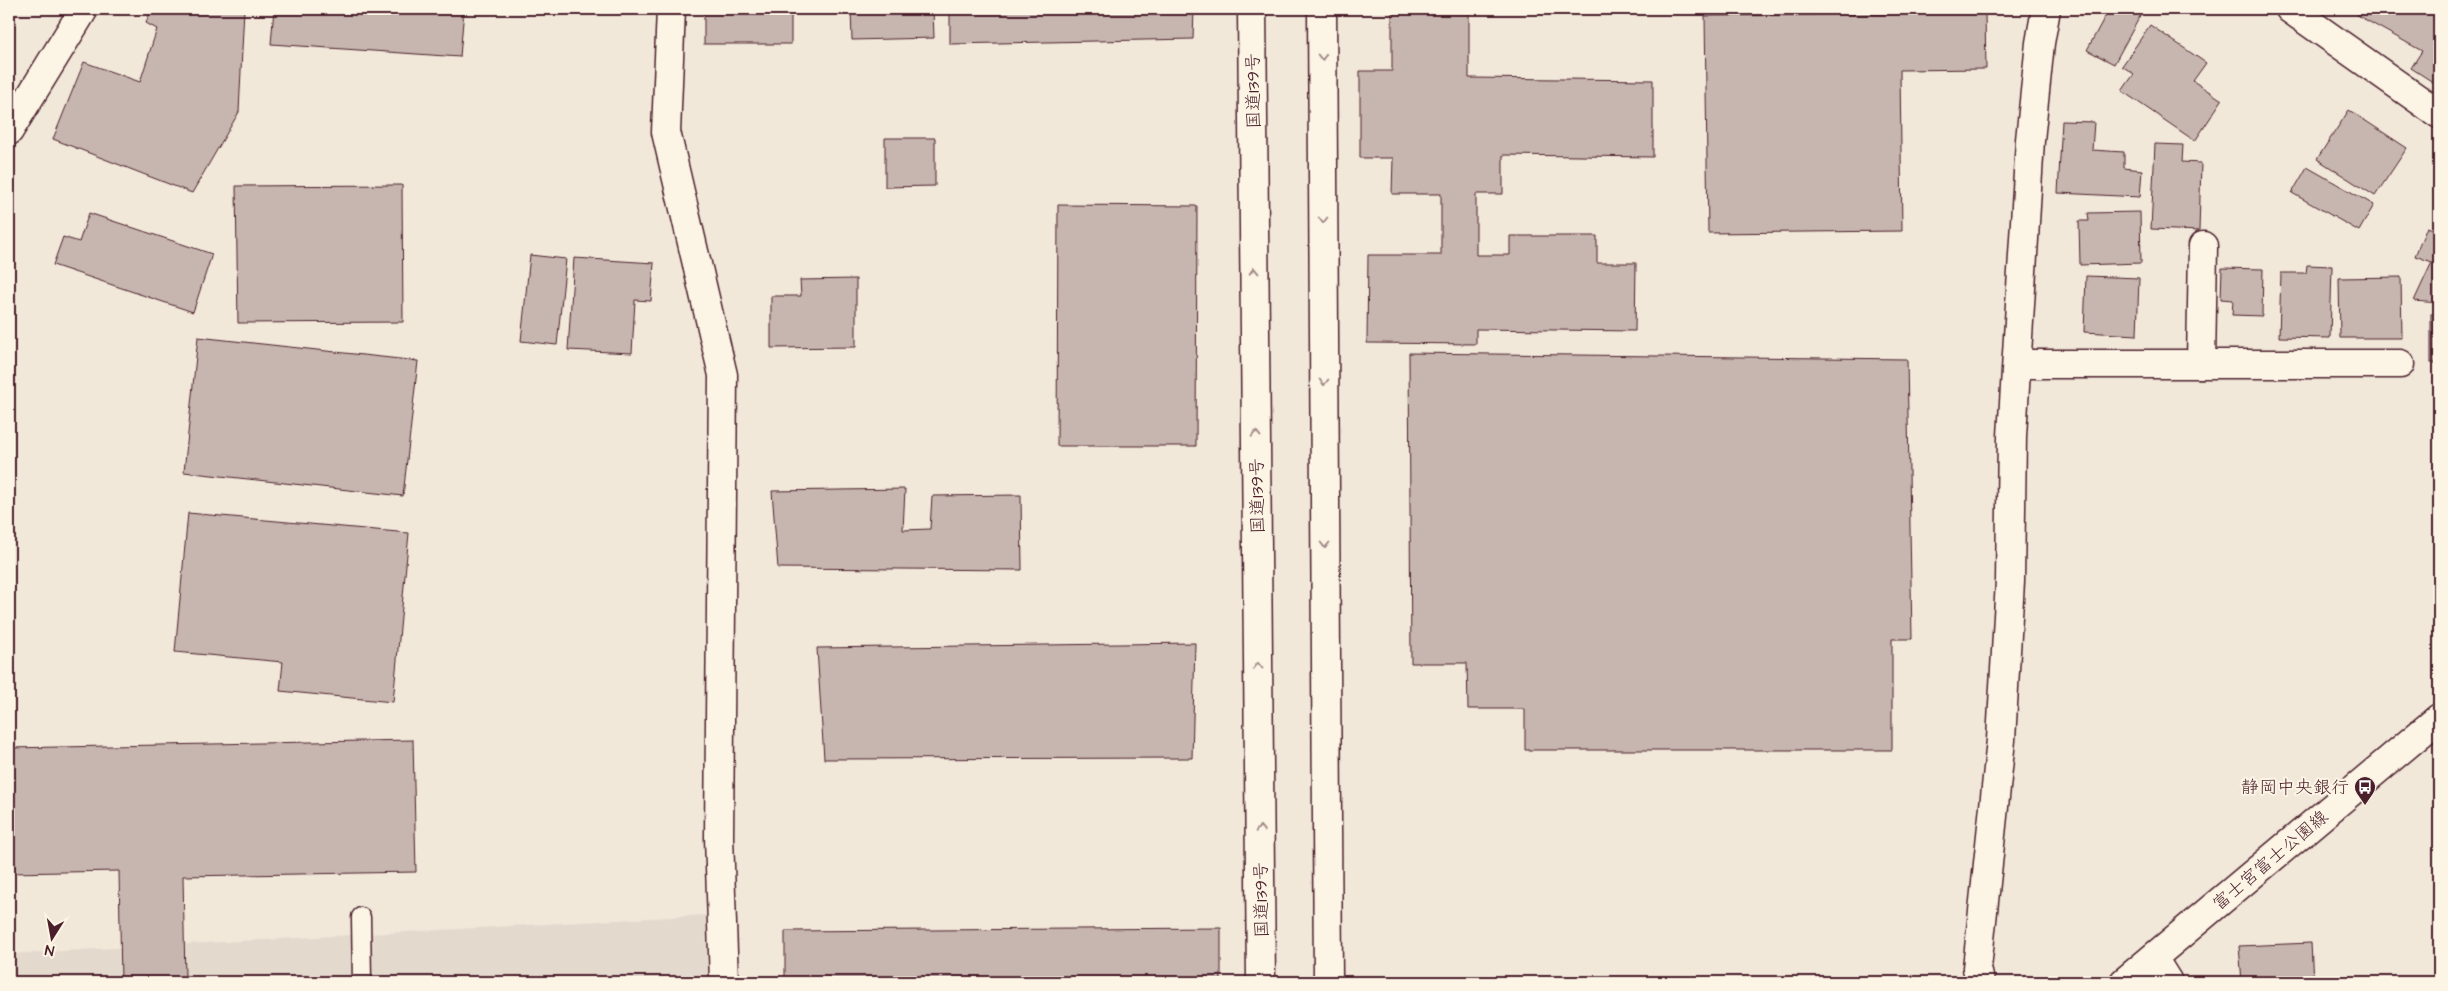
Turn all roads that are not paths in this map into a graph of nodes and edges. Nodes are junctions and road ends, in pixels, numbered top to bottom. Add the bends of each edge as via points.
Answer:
1 (84, 9) edge
2 (671, 9) edge
3 (1252, 9) edge
4 (1322, 9) edge
5 (2046, 9) edge
6 (2290, 9) edge
7 (2439, 114) edge
8 (9, 131) edge
9 (2203, 246) dead end
10 (2017, 364) junction
11 (2201, 364) junction
12 (2400, 364) dead end
13 (2439, 718) edge
14 (361, 917) dead end
15 (2153, 958) junction
16 (362, 982) edge
17 (724, 982) edge
18 (1261, 982) edge
19 (1328, 982) edge
20 (1980, 982) edge
21 (2124, 982) edge
22 (2168, 982) edge

1 - 8 main road
2 - 17 main road via 666,132 722,375 719,837
18 -> 3 main road, 国道139号
4 -> 19 main road
5 - 10 main road via 2030,140
6 - 7 main road
9 - 11 main road
10 - 11 main road
10 - 20 main road via 2002,720 1977,968
11 - 12 main road
13 - 15 main road, 富士宮富士公園線
14 - 16 lane
15 - 21 main road, 富士宮富士公園線
15 - 22 main road

